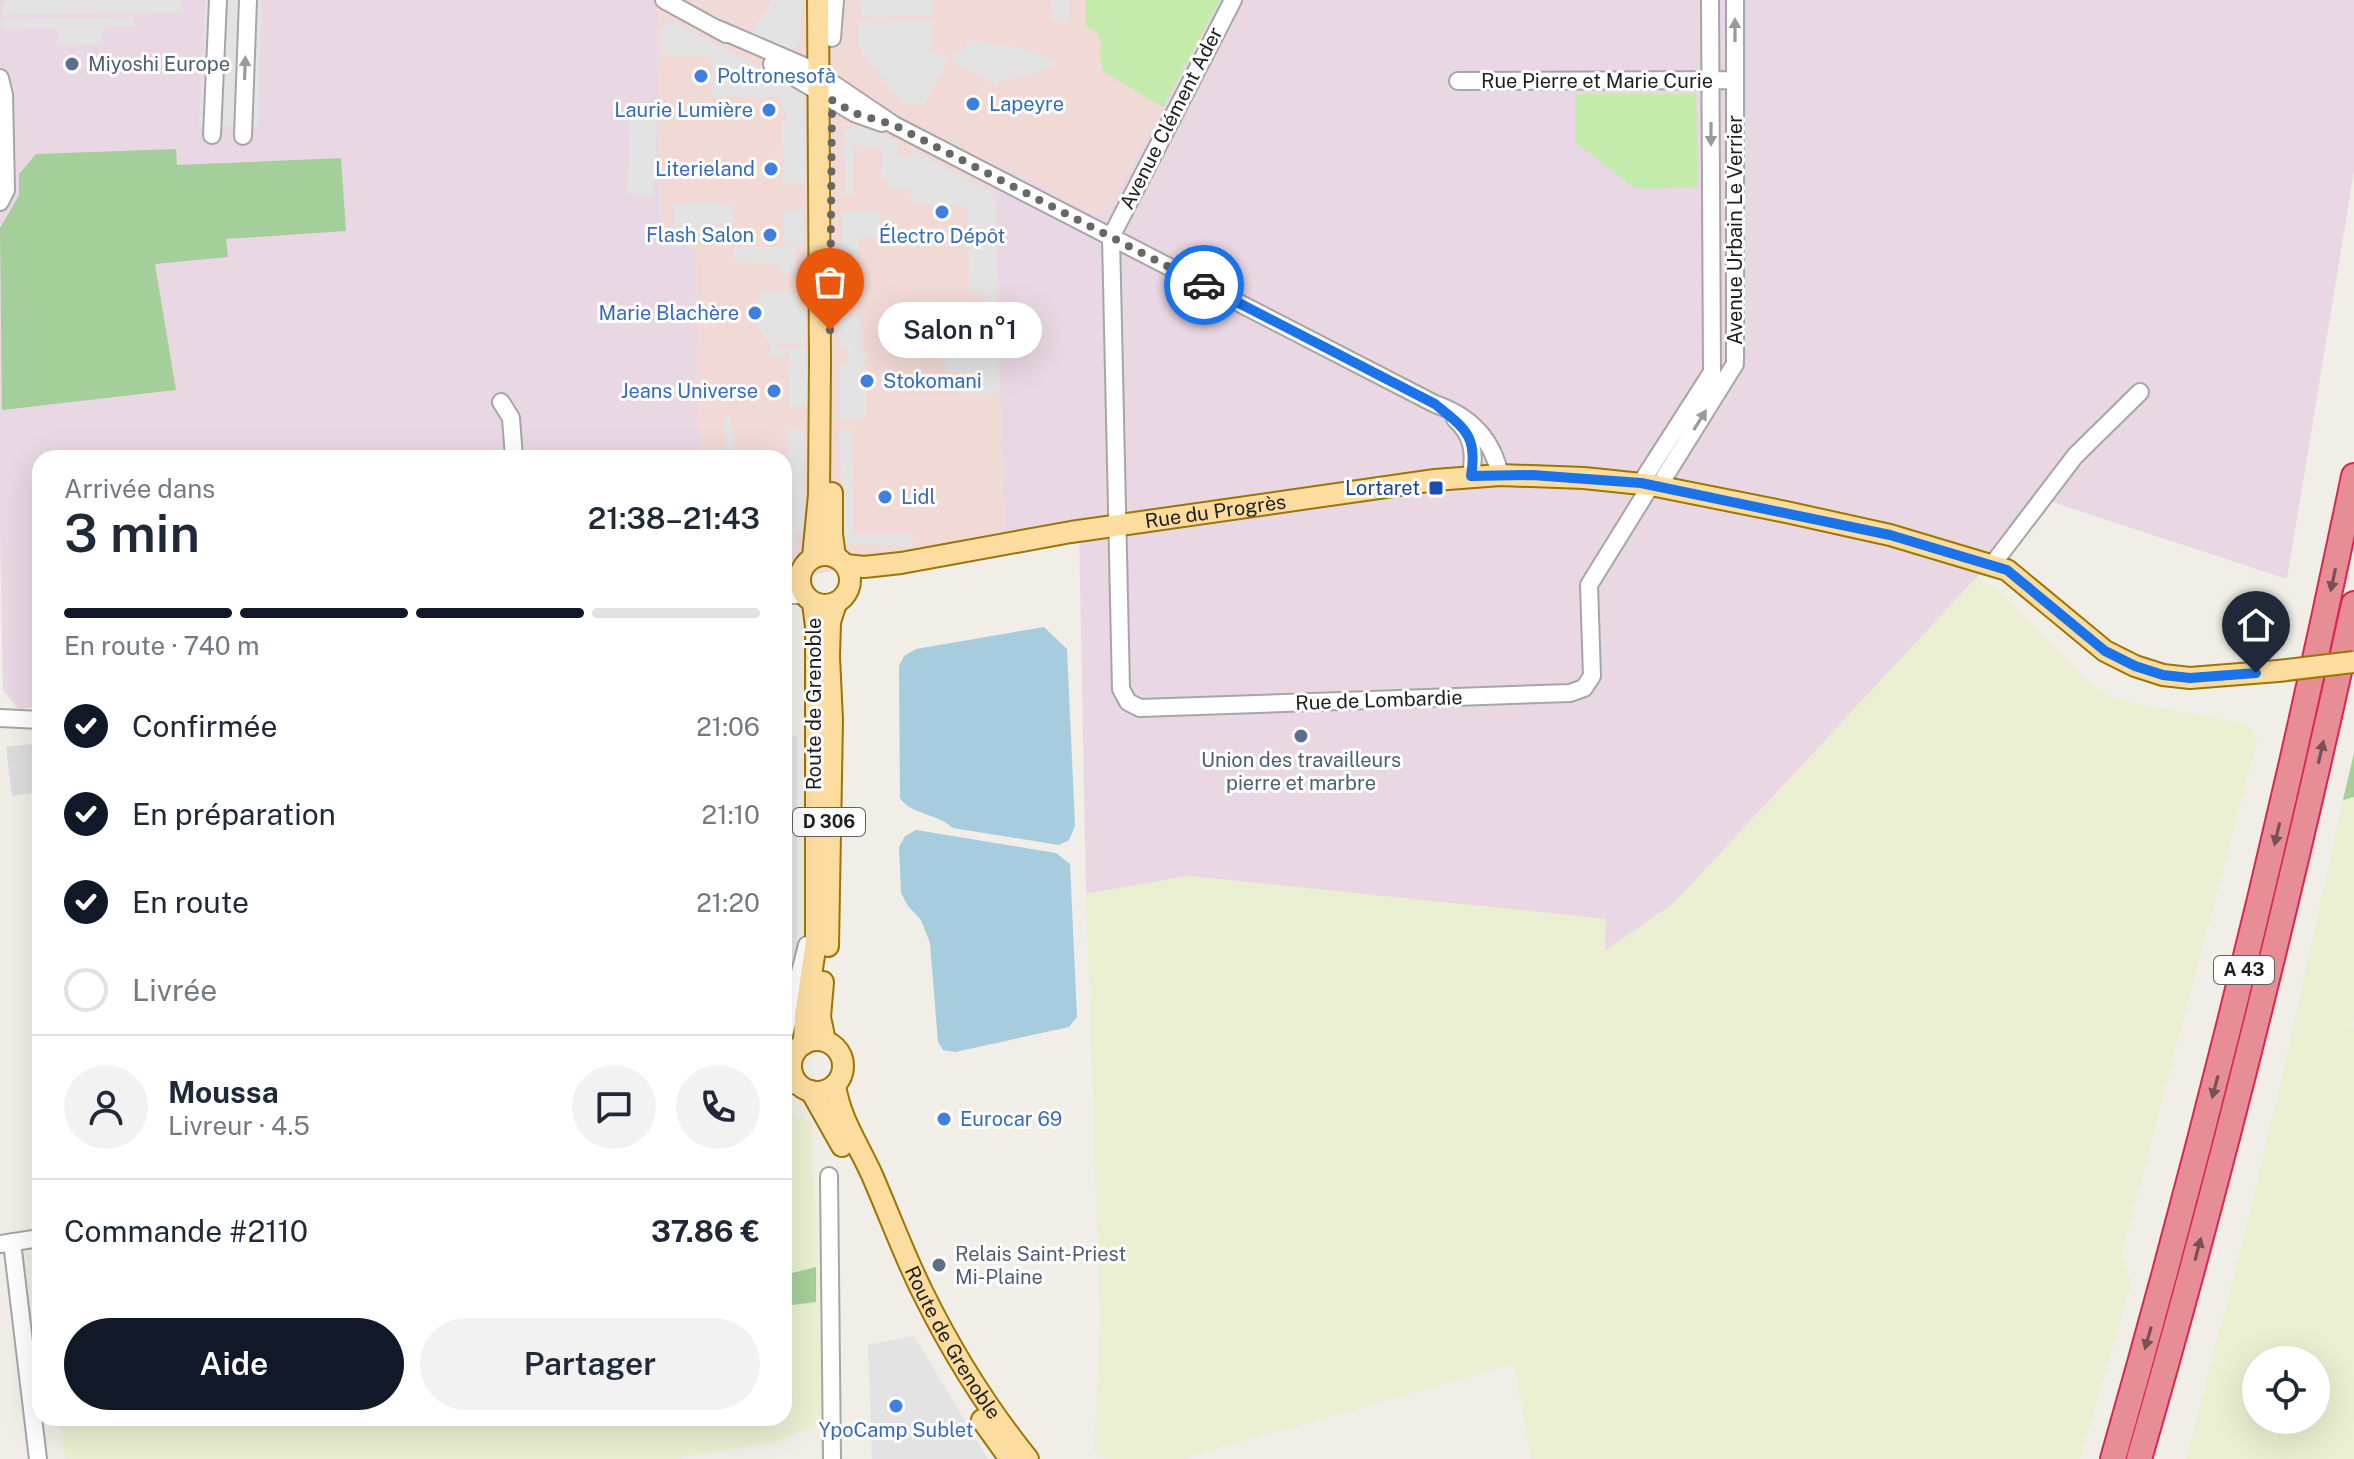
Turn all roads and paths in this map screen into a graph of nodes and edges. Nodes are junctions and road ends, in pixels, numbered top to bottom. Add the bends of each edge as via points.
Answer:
1 (218, 0) edge
2 (248, 0) edge
3 (664, 0) edge
4 (818, 0) edge
5 (828, 0) edge
6 (835, 0) edge
7 (1233, 0) edge
8 (1710, 0) edge
9 (1735, 0) edge
10 (832, 38) junction
11 (0, 78) edge
12 (1711, 80) junction
13 (1735, 80) junction
14 (1458, 81) dead end
15 (825, 88) junction
16 (212, 135) dead end
17 (243, 136) dead end
18 (0, 202) edge
19 (1111, 237) junction
20 (2140, 392) dead end
21 (501, 402) dead end
22 (1435, 404) junction
23 (513, 450) edge
24 (1500, 475) junction
25 (1471, 476) junction
26 (2354, 476) edge
27 (1650, 485) junction
28 (1118, 526) junction
29 (840, 561) junction
30 (901, 563) junction
31 (1992, 565) junction
32 (799, 571) edge
33 (850, 586) junction
34 (800, 598) edge
35 (836, 603) junction
36 (2354, 604) edge
37 (2354, 662) edge
38 (0, 718) edge
39 (32, 720) edge
40 (814, 912) junction
41 (792, 1002) edge
42 (825, 1041) junction
43 (804, 1044) junction
44 (792, 1059) edge
45 (835, 1085) junction
46 (798, 1087) edge
47 (829, 1176) dead end
48 (32, 1239) edge
49 (6, 1243) edge
50 (32, 1418) edge
51 (33, 1426) edge
52 (38, 1459) edge
53 (832, 1459) edge
54 (1010, 1459) edge
55 (1028, 1459) edge
56 (2113, 1459) edge
57 (2139, 1459) edge

1 - 16 street
17 -> 2 street
3 - 15 street
4 - 15 main road
5 - 10 main road
6 - 10 street
7 - 19 street, Avenue Clément Ader
8 - 12 street, Avenue Urbain Le Verrier
13 -> 9 street, Avenue Urbain Le Verrier
10 - 15 main road
11 - 18 street via 6,190
12 - 13 street, Rue Pierre et Marie Curie
12 - 14 street, Rue Pierre et Marie Curie
12 -> 27 street, Avenue Urbain Le Verrier via 1712,372
27 -> 13 street, Avenue Urbain Le Verrier via 1735,364
15 - 19 street via 854,113 894,125
15 - 29 main road via 832,534
15 - 32 main road via 817,535
19 - 22 street
19 - 28 street
20 - 31 street via 2075,456
21 - 23 street via 511,418
22 - 24 street via 1478,428 1492,447
22 - 25 street via 1466,429 1474,452
24 - 25 main road, Rue du Progrès
24 - 27 main road, Rue du Progrès
25 - 28 main road, Rue du Progrès
26 -> 56 highway, A 43 via 2242,980
27 - 28 street, Rue de Lombardie via 1589,585 1592,676 1584,688 1570,693 1140,708 1128,702 1121,689
27 - 31 main road, Rue du Progrès via 1890,535
28 - 30 main road, Rue du Progrès
29 - 30 main road, Rue du Progrès via 864,567
29 - 32 main road via 828,555
29 - 33 main road
30 - 33 main road, Rue du Progrès
31 - 37 main road, Rue du Progrès, bridge via 2025,582 2105,651 2163,675 2190,678
32 - 34 main road
33 - 35 main road
34 - 35 main road via 820,605
34 - 40 main road, Route de Grenoble / D 306 via 816,627
35 - 42 main road, Route de Grenoble / D 306 via 829,657 829,929 820,1017
57 -> 36 highway, A 43 via 2265,992
38 - 39 street
40 - 41 street
40 - 43 main road, Route de Grenoble / D 306 via 816,942
42 - 43 main road
42 - 45 main road via 838,1050 843,1064
43 - 44 main road
45 - 46 main road
45 - 55 main road, Route de Grenoble via 846,1126 930,1307 972,1380
46 - 54 main road, Route de Grenoble via 855,1169 921,1317
47 - 53 street
48 - 49 street
49 - 50 street
51 - 52 street

